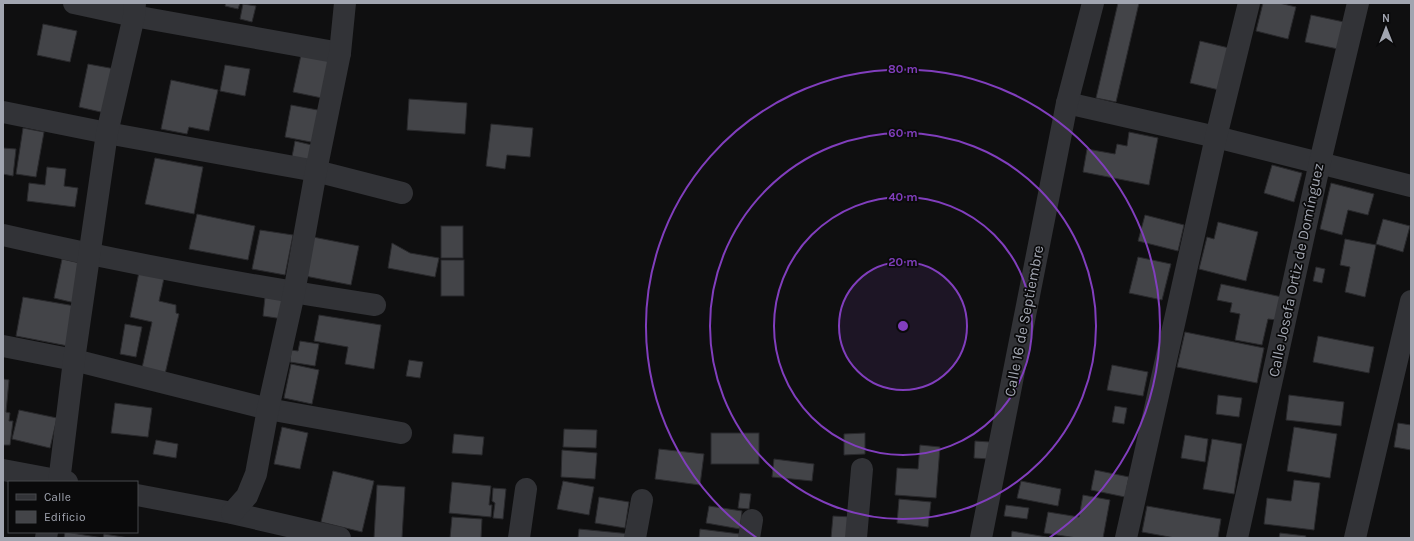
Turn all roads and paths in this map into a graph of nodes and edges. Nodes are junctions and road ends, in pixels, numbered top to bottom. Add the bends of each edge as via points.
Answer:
1 (74, 3) edge
2 (345, 3) edge
3 (1092, 3) edge
4 (1249, 3) edge
5 (1358, 3) edge
6 (135, 10) edge
7 (340, 53) junction
8 (1067, 103) junction
9 (3, 112) edge
10 (107, 133) junction
11 (1216, 136) junction
12 (1320, 162) junction
13 (316, 171) junction
14 (1411, 186) edge
15 (402, 193) dead end
16 (3, 235) edge
17 (90, 255) junction
18 (294, 293) junction
19 (1411, 301) edge
20 (375, 305) dead end
21 (3, 346) edge
22 (74, 360) junction
23 (268, 409) junction
24 (401, 433) dead end
25 (862, 469) dead end
26 (3, 470) edge
27 (57, 481) edge
28 (62, 481) edge
29 (526, 488) dead end
30 (138, 495) edge
31 (642, 500) dead end
32 (232, 513) junction
33 (340, 538) edge
34 (519, 538) edge
35 (635, 538) edge
36 (856, 538) edge
37 (981, 538) edge
38 (1126, 538) edge
39 (1237, 538) edge
40 (1355, 538) edge

1 - 6 street
2 - 7 street
3 - 8 street, Calle 16 de Septiembre
4 - 11 street
5 - 12 street, Calle Josefa Ortiz de Domínguez
6 - 7 street
6 - 10 street
7 - 13 street
8 - 11 street
8 - 37 street, Calle 16 de Septiembre
9 - 10 street
10 - 13 street
10 - 17 street
11 - 12 street
11 - 38 street
12 - 14 street
12 - 39 street, Calle Josefa Ortiz de Domínguez
13 - 15 street
13 - 18 street
16 - 17 street
17 - 18 street
17 - 22 street
18 - 20 street
18 - 23 street
19 - 40 street
21 - 22 street
22 - 23 street
22 - 28 street
23 - 24 street
23 - 32 street via 256,474 247,496
25 - 36 street
26 - 27 street
29 - 34 street
30 - 32 street
31 - 35 street
32 - 33 street

